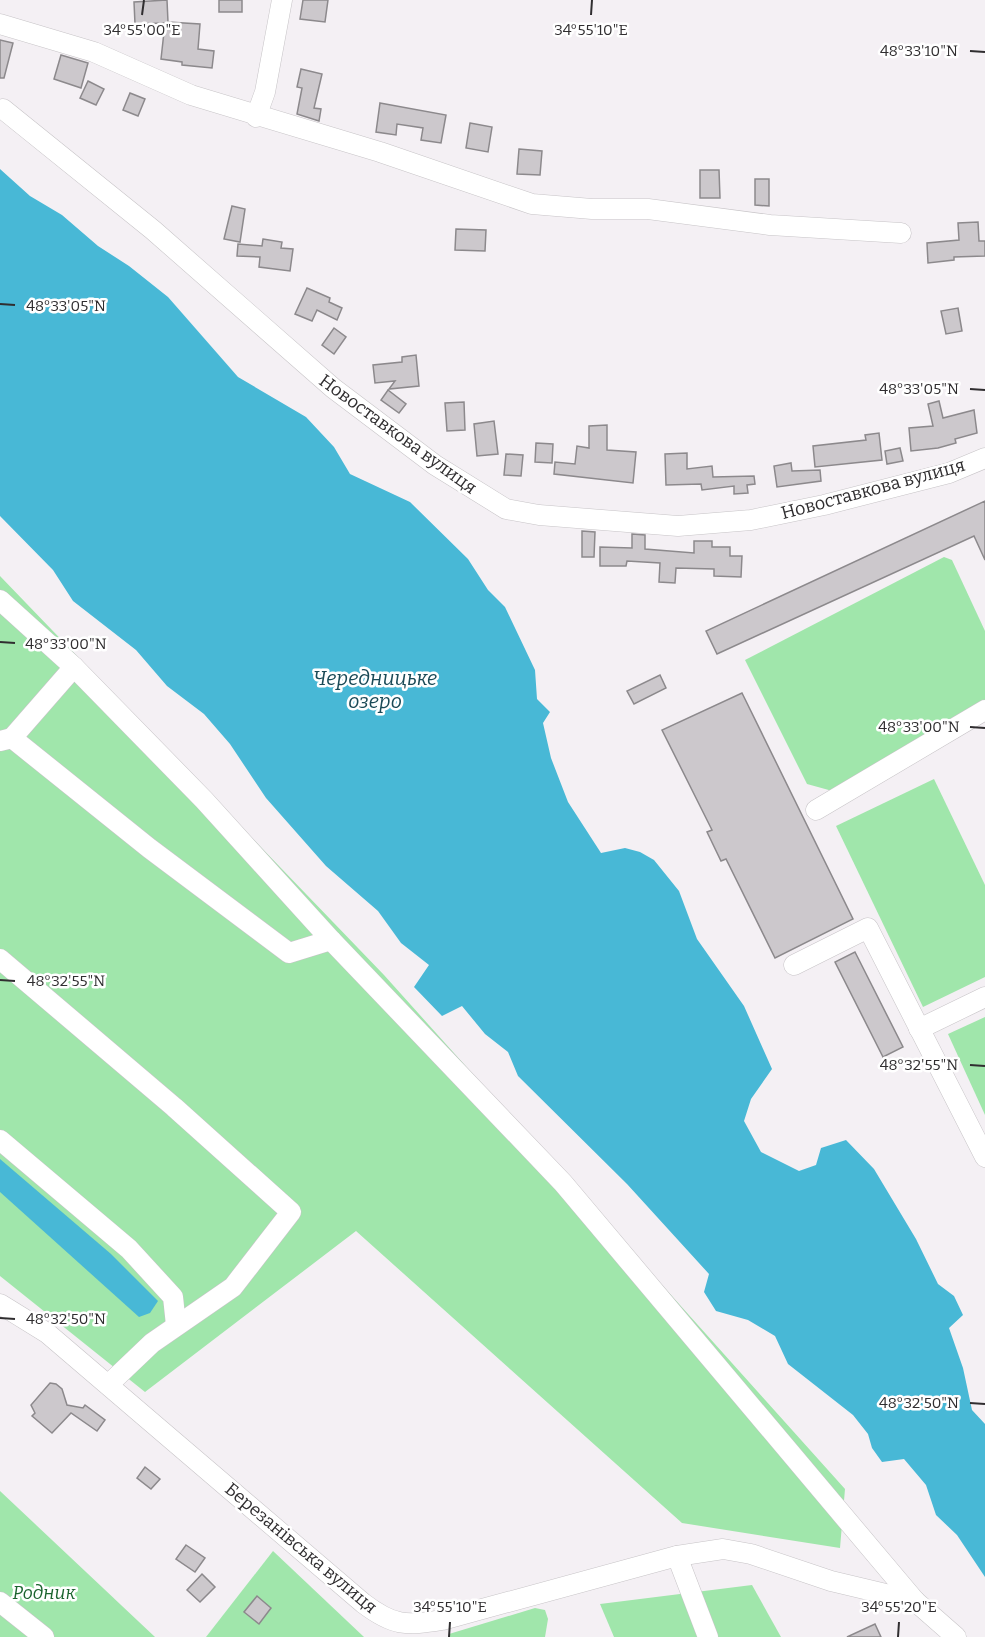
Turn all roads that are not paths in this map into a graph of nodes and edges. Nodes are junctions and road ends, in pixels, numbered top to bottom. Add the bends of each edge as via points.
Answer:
1 (282, 0) edge
2 (0, 24) edge
3 (3, 109) dead end
4 (256, 117) junction
5 (901, 233) dead end
6 (985, 458) edge
7 (0, 600) edge
8 (74, 667) junction
9 (985, 710) edge
10 (6, 740) edge
11 (816, 810) dead end
12 (331, 940) junction
13 (0, 960) edge
14 (794, 965) dead end
15 (985, 998) edge
16 (919, 1029) junction
17 (0, 1140) edge
18 (985, 1157) edge
19 (2, 1303) edge
20 (176, 1325) junction
21 (109, 1384) junction
22 (677, 1556) junction
23 (915, 1601) junction
24 (0, 1602) edge
25 (408, 1631) edge
26 (44, 1637) edge
27 (708, 1637) edge
28 (956, 1637) edge

1 - 4 street via 265,92
2 - 4 street via 94,52 191,95
3 - 6 street, Новоставкова вулиця via 153,230 333,388 435,465 506,509 678,526 751,520 949,472
4 - 5 street via 380,152 532,204 648,209 770,225
7 - 8 street
8 - 10 street
8 - 12 street via 204,800
9 - 11 street
10 - 12 street via 289,953
12 - 23 street via 563,1183
13 - 20 street via 291,1212 233,1287
14 - 16 street via 868,928
15 - 16 street
16 - 18 street
17 - 20 street via 136,1257 173,1297
19 - 21 street, Березанівська вулиця via 47,1333
20 - 21 street
21 - 25 street, Березанівська вулиця via 363,1604
22 - 23 street, Березанівська вулиця via 723,1549 751,1554 831,1581
22 - 25 street, Березанівська вулиця
22 - 27 street
23 - 28 street, Березанівська вулиця
24 - 26 street

